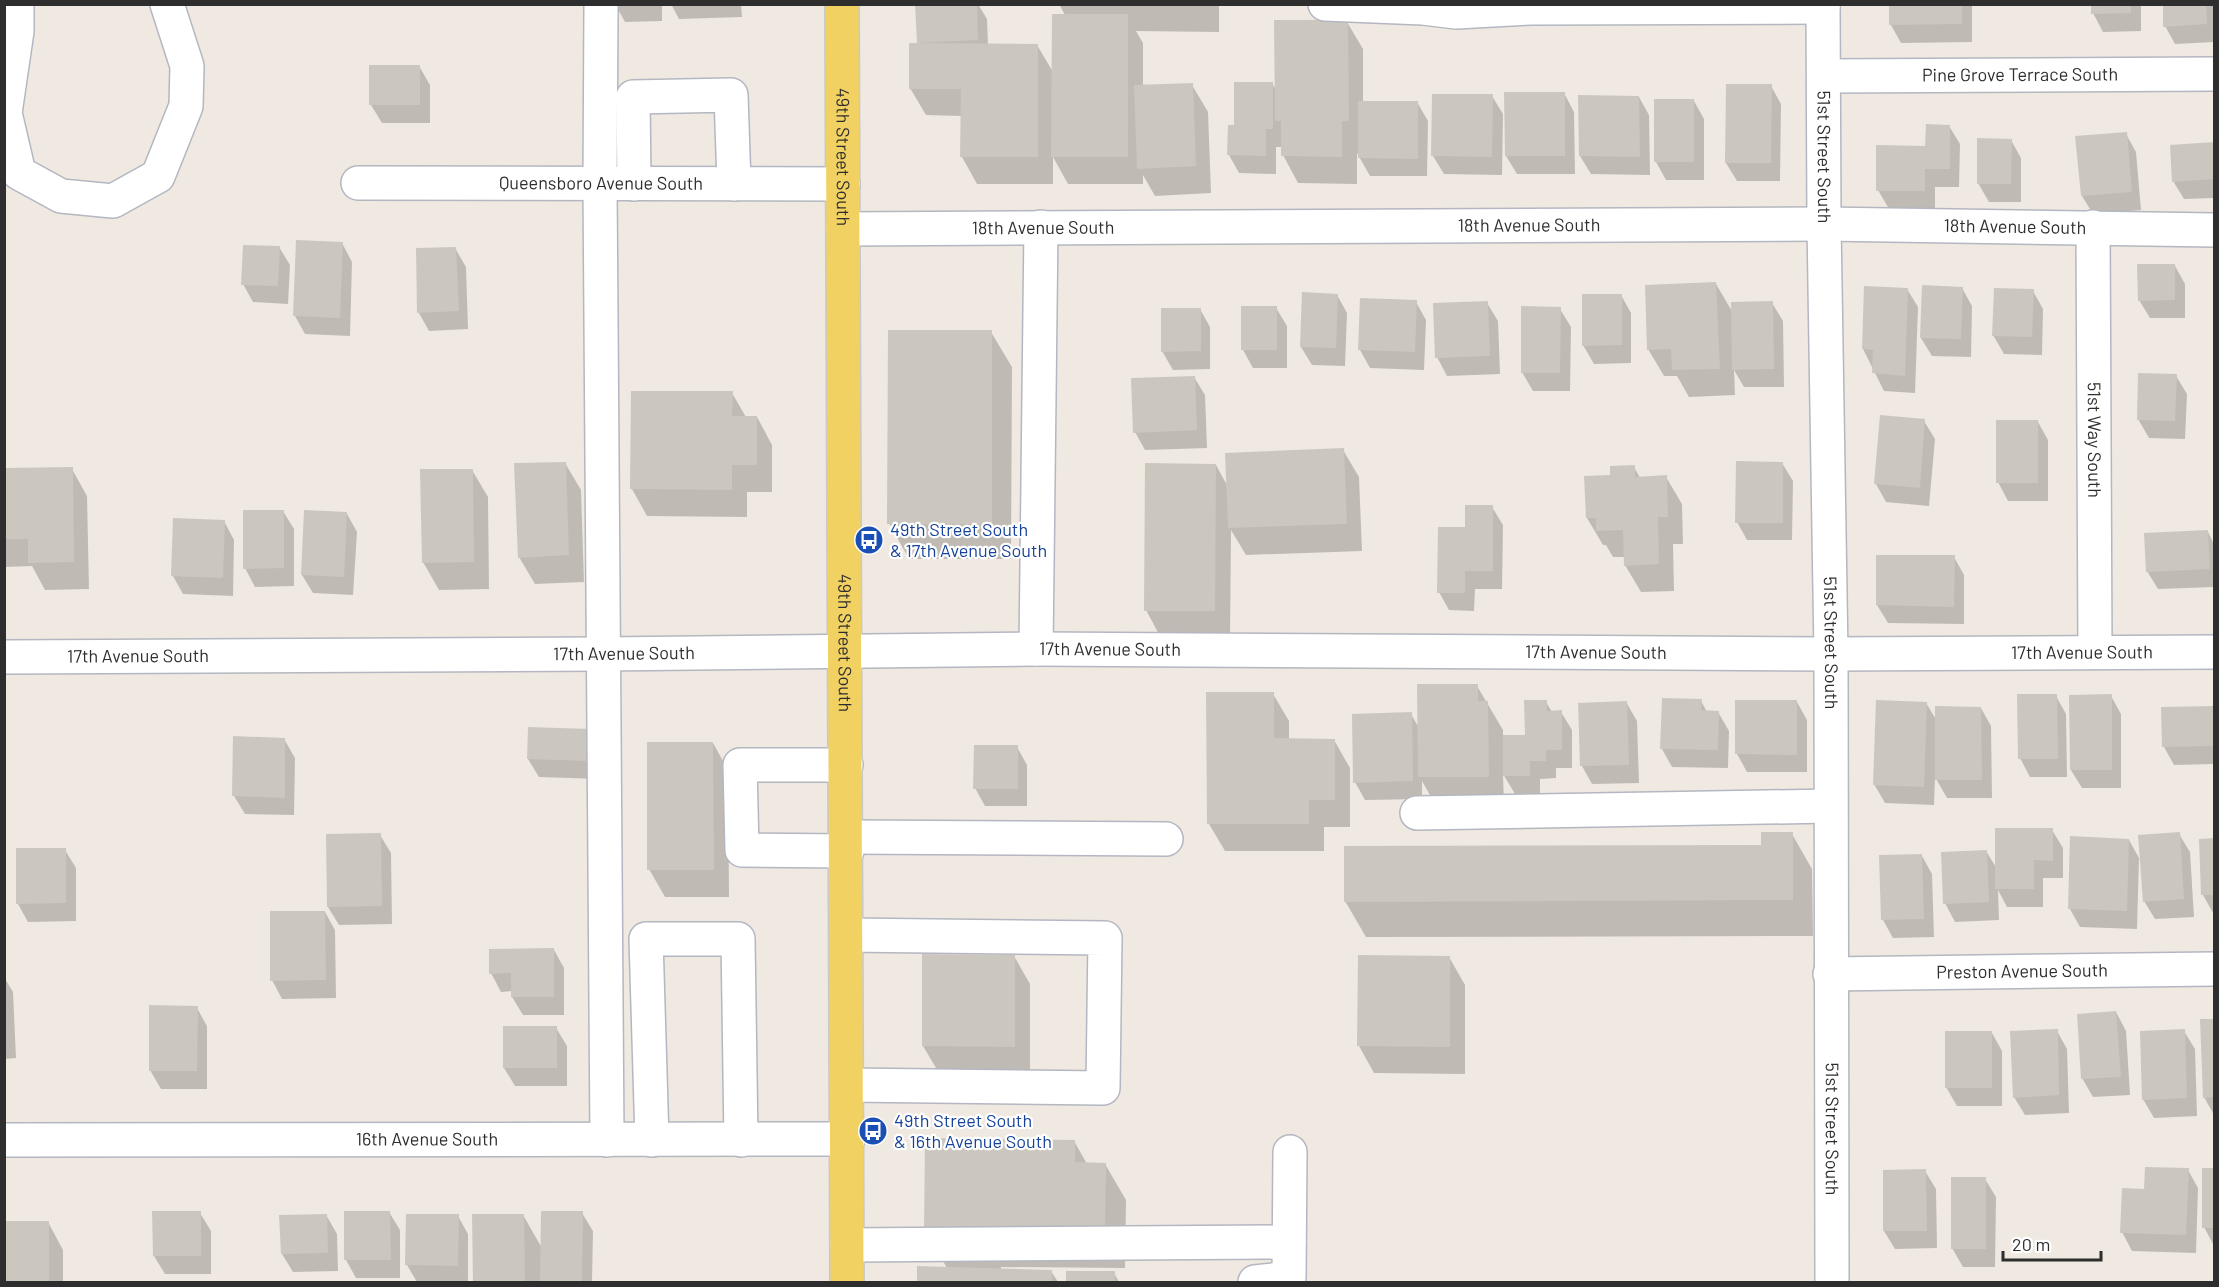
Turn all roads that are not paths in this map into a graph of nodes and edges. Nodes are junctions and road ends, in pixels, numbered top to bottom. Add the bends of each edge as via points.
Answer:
1 (17, 4) edge
2 (167, 4) edge
3 (601, 4) edge
4 (842, 4) edge
5 (1325, 4) edge
6 (1823, 6) edge
7 (2214, 74) edge
8 (1825, 76) junction
9 (358, 183) dead end
10 (600, 184) junction
11 (634, 184) junction
12 (734, 184) junction
13 (843, 184) junction
14 (1824, 224) junction
15 (1041, 227) junction
16 (2092, 227) junction
17 (843, 228) junction
18 (2214, 230) edge
19 (1036, 649) junction
20 (846, 652) junction
21 (2095, 652) junction
22 (2214, 652) edge
23 (604, 654) junction
24 (1831, 654) junction
25 (4, 657) edge
26 (846, 765) junction
27 (1830, 806) junction
28 (1417, 813) dead end
29 (1166, 839) dead end
30 (847, 844) junction
31 (847, 935) junction
32 (2214, 969) edge
33 (1830, 974) junction
34 (848, 1085) junction
35 (848, 1139) junction
36 (4, 1140) edge
37 (607, 1140) junction
38 (652, 1140) junction
39 (741, 1140) junction
40 (1290, 1152) dead end
41 (1289, 1242) junction
42 (847, 1245) junction
43 (847, 1282) edge
44 (1255, 1282) edge
45 (1832, 1282) edge

1 - 2 street via 5,113 19,172 61,196 113,201 158,176 186,106 186,66
3 - 10 street
4 - 13 main road, 49th Street South
5 - 6 street via 1456,12
6 - 8 street, 51st Street South
7 - 8 street, Pine Grove Terrace South
8 - 14 street, 51st Street South
9 - 10 street, Queensboro Avenue South
10 - 11 street, Queensboro Avenue South
10 - 23 street
11 - 12 street, Queensboro Avenue South
11 - 12 street via 633,97 731,95
12 - 13 street, Queensboro Avenue South
13 - 17 main road, 49th Street South
14 - 15 street, 18th Avenue South
14 - 16 street, 18th Avenue South
14 - 24 street, 51st Street South
15 - 17 street, 18th Avenue South
15 - 19 street
16 - 18 street, 18th Avenue South
16 - 21 street, 51st Way South
17 - 20 main road, 49th Street South
19 - 20 street, 17th Avenue South
19 - 24 street, 17th Avenue South
20 - 23 street, 17th Avenue South
20 - 26 main road, 49th Street South
21 - 22 street, 17th Avenue South
21 - 24 street, 17th Avenue South
23 - 25 street, 17th Avenue South
23 - 37 street
24 - 27 street, 51st Street South
26 - 30 main road, 49th Street South
26 - 30 street via 740,765 742,850
27 - 28 street
27 - 33 street, 51st Street South
29 - 30 street
30 - 31 main road, 49th Street South
31 - 34 main road, 49th Street South
31 - 34 street via 1105,938 1103,1088
32 - 33 street, Preston Avenue South
33 - 45 street, 51st Street South
34 - 35 main road, 49th Street South
35 - 39 street, 16th Avenue South
35 - 42 main road, 49th Street South
36 - 37 street, 16th Avenue South
37 - 38 street, 16th Avenue South
38 - 39 street, 16th Avenue South
38 - 39 street via 646,939 738,939
40 - 41 street
41 - 42 street
41 - 44 street via 1289,1278
42 - 43 main road, 49th Street South

